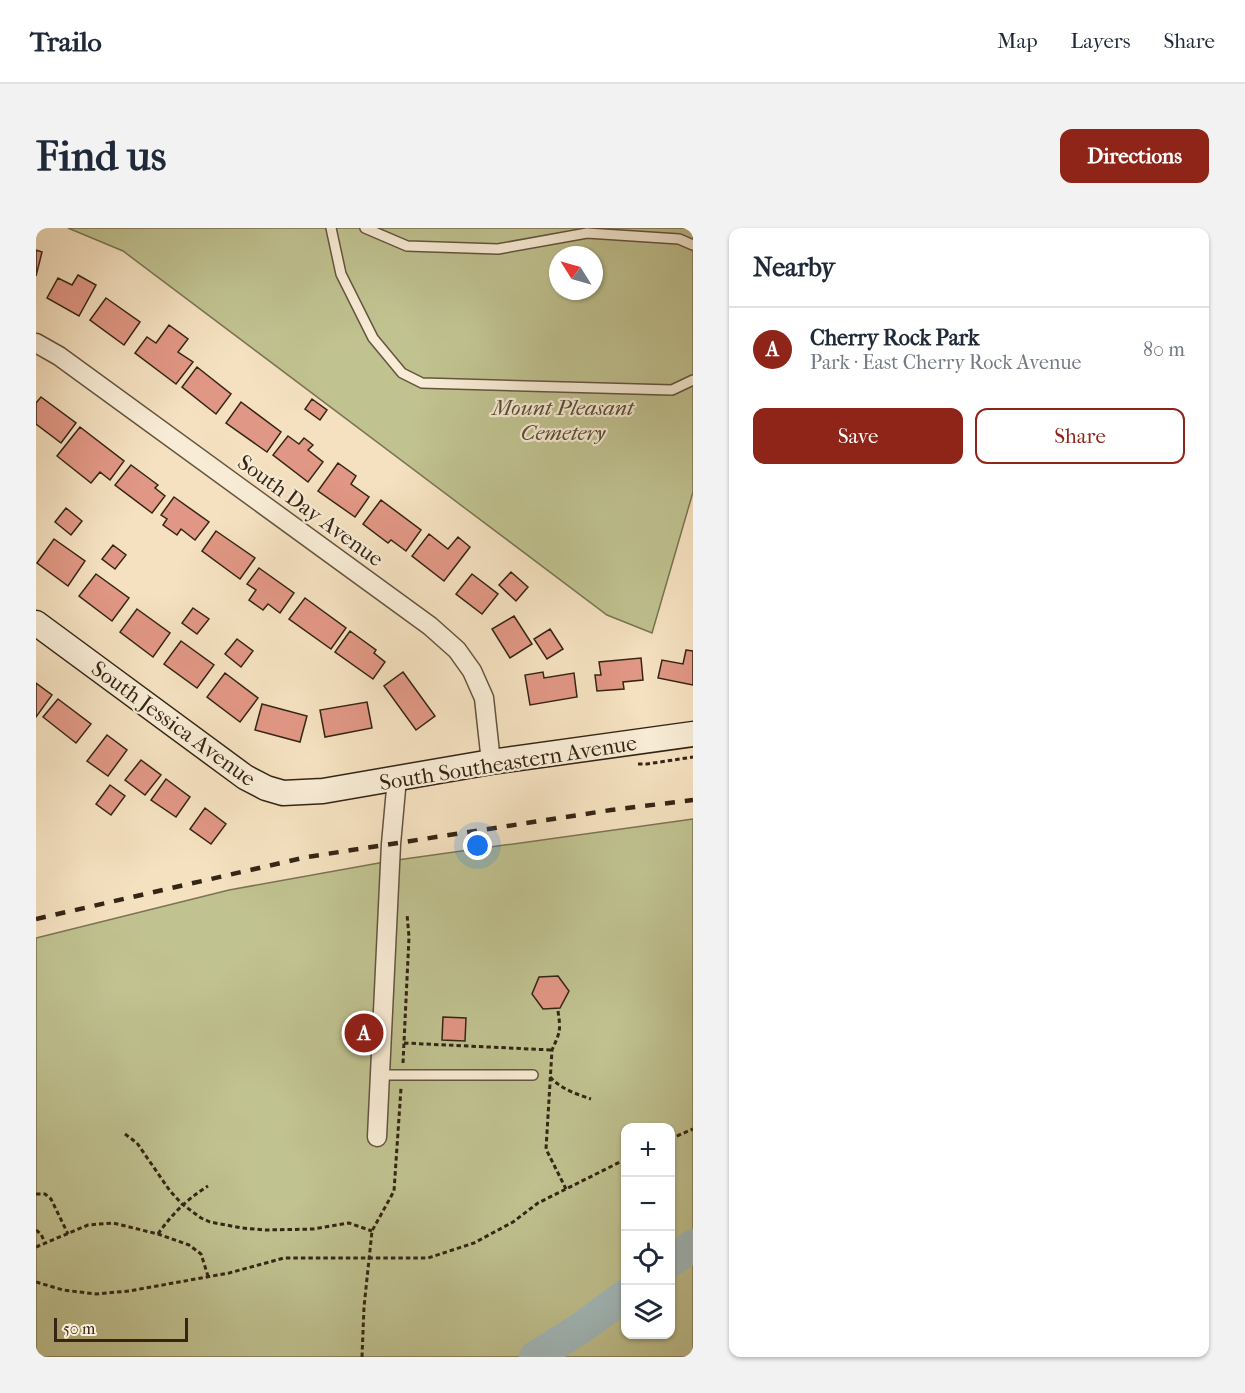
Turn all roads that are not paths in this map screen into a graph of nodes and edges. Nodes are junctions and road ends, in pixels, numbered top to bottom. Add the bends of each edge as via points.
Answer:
1 (331, 228) edge
2 (365, 228) edge
3 (693, 245) edge
4 (36, 343) edge
5 (693, 380) edge
6 (36, 623) edge
7 (693, 734) edge
8 (491, 762) junction
9 (397, 778) junction
10 (323, 791) joint
11 (380, 1075) junction
12 (532, 1075) dead end
13 (377, 1137) dead end

1 - 5 lane via 341,274 372,338 402,373 422,383 672,390
2 - 3 lane via 407,246 498,249 587,233 679,239
4 - 8 street, South Day Avenue via 411,612 457,650 484,698
6 - 10 street, South Jessica Avenue via 245,777 283,793
7 - 8 street, South Southeastern Avenue
8 - 9 street, South Southeastern Avenue
9 - 10 street, South Southeastern Avenue
9 - 11 street
11 - 12 lane
11 - 13 street

